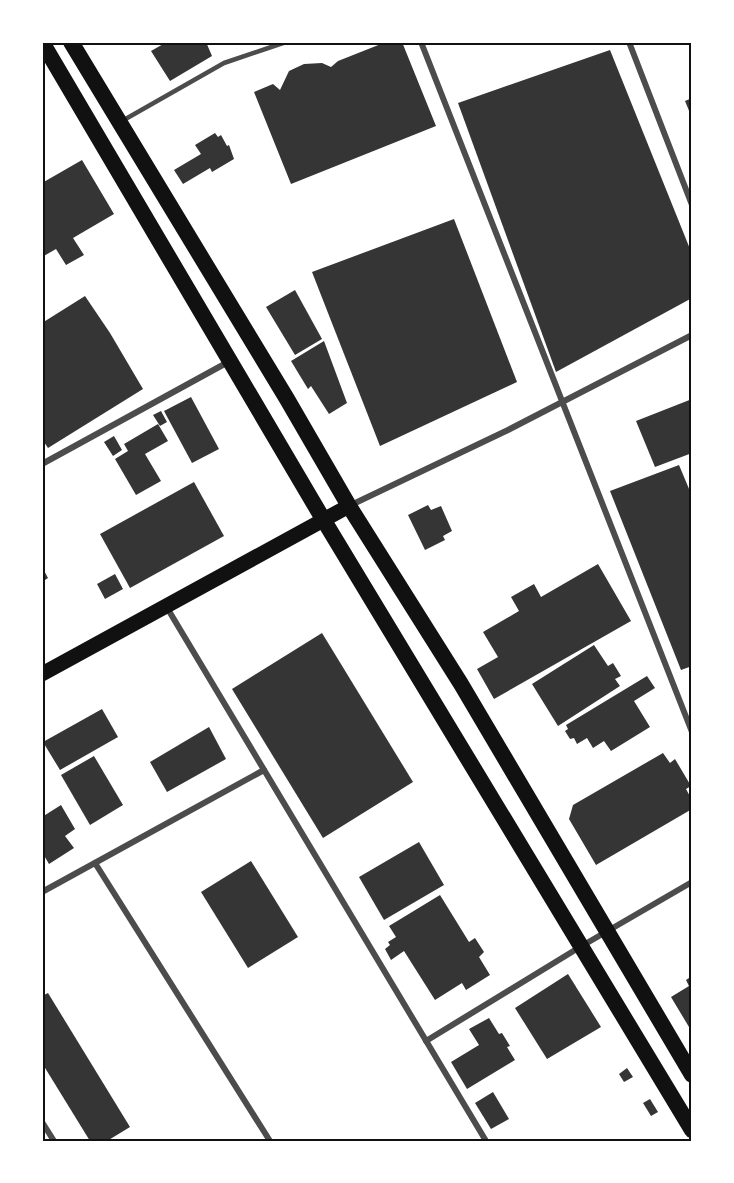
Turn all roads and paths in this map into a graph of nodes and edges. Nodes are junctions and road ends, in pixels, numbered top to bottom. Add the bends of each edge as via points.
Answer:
1 (42, 42) edge
2 (71, 42) edge
3 (286, 42) edge
4 (421, 42) edge
5 (629, 42) edge
6 (119, 123) junction
7 (692, 206) edge
8 (692, 335) edge
9 (230, 360) junction
10 (561, 402) junction
11 (42, 464) edge
12 (349, 506) junction
13 (323, 519) junction
14 (166, 606) junction
15 (42, 674) edge
16 (692, 732) edge
17 (264, 770) junction
18 (95, 863) junction
19 (692, 882) edge
20 (42, 892) edge
21 (606, 933) junction
22 (580, 947) junction
23 (426, 1041) junction
24 (692, 1075) edge
25 (42, 1122) edge
26 (692, 1130) edge
27 (54, 1141) edge
28 (270, 1141) edge
29 (486, 1141) edge

1 - 9 highway
2 - 6 highway
3 - 6 lane via 224,63
4 - 10 street
5 - 7 street
6 - 12 highway
8 - 10 street
9 - 11 street
9 - 13 highway
10 - 12 street
10 - 16 street
12 - 13 main road
12 - 21 highway via 460,684
13 - 14 main road
13 - 22 highway
14 - 15 main road
14 - 17 street
17 - 18 street
17 - 23 street
18 - 20 street
18 - 28 street
19 - 21 street
21 - 22 street
21 - 24 highway
22 - 23 street
22 - 26 highway
23 - 29 street
25 - 27 street

